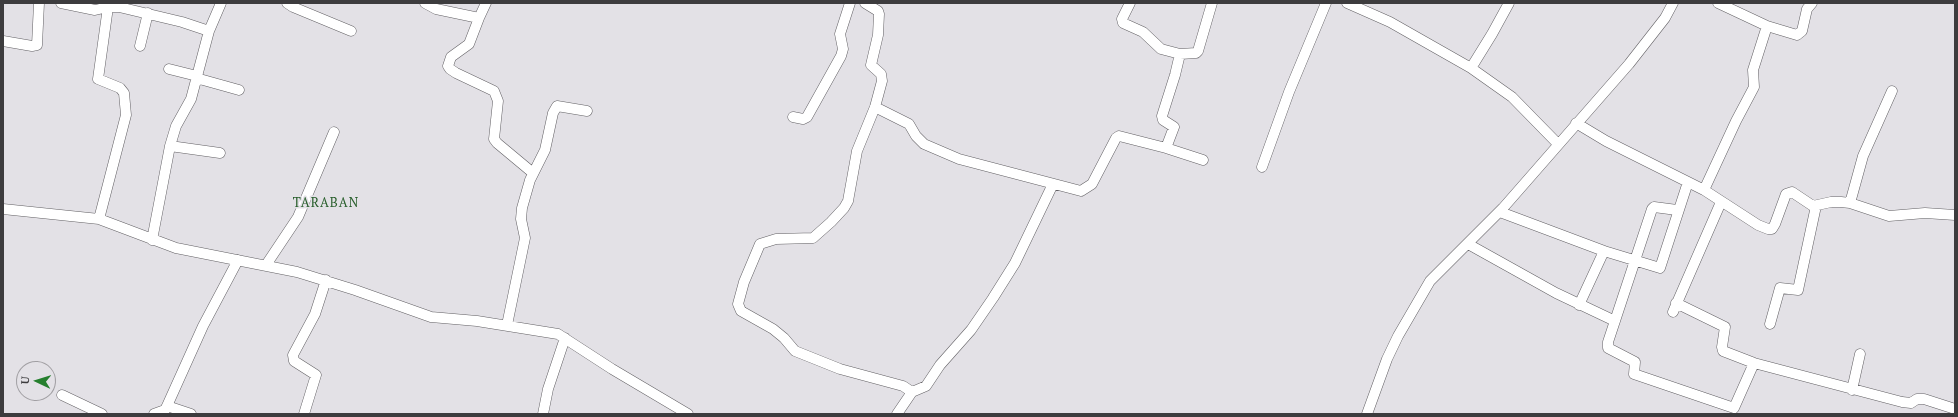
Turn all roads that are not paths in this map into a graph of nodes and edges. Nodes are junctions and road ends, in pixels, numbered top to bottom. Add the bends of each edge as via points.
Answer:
1 (39, 3) edge
2 (61, 3) edge
3 (221, 3) edge
4 (287, 3) edge
5 (425, 3) edge
6 (486, 3) edge
7 (850, 3) edge
8 (865, 3) edge
9 (1130, 3) edge
10 (1212, 3) edge
11 (1326, 3) edge
12 (1347, 3) edge
13 (1509, 3) edge
14 (1673, 3) edge
15 (1718, 3) edge
16 (1812, 3) edge
17 (107, 6) edge
18 (1368, 7) edge
19 (148, 14) junction
20 (479, 18) junction
21 (1767, 26) junction
22 (208, 31) junction
23 (351, 31) dead end
24 (3, 41) edge
25 (140, 46) dead end
26 (1180, 54) junction
27 (1471, 68) junction
28 (169, 69) dead end
29 (196, 77) junction
30 (239, 90) dead end
31 (1892, 91) dead end
32 (875, 107) junction
33 (587, 111) dead end
34 (793, 117) dead end
35 (1576, 123) junction
36 (334, 132) dead end
37 (1558, 144) junction
38 (170, 146) junction
39 (1166, 148) junction
40 (220, 153) dead end
41 (1203, 160) dead end
42 (1262, 167) dead end
43 (533, 172) junction
44 (1688, 182) junction
45 (1053, 184) junction
46 (1704, 190) junction
47 (1720, 202) junction
48 (1850, 203) junction
49 (1816, 206) junction
50 (3, 208) edge
51 (1677, 210) junction
52 (1500, 212) junction
53 (1955, 215) edge
54 (99, 219) junction
55 (152, 240) junction
56 (1468, 244) junction
57 (1604, 251) junction
58 (1634, 258) junction
59 (238, 260) junction
60 (266, 265) junction
61 (326, 280) junction
62 (1579, 305) junction
63 (1615, 321) junction
64 (1770, 324) dead end
65 (507, 325) junction
66 (565, 338) junction
67 (1860, 354) dead end
68 (1754, 363) junction
69 (1852, 390) junction
70 (912, 392) junction
71 (62, 395) dead end
72 (671, 409) edge
73 (1955, 409) edge
74 (161, 411) edge
75 (102, 414) edge
76 (191, 414) edge
77 (304, 414) edge
78 (543, 414) edge
79 (688, 414) edge
80 (897, 414) edge
81 (1367, 414) edge

1 - 24 street via 37,45
2 - 17 street via 95,10
3 - 22 street
4 - 23 street
5 - 20 street
6 - 20 street
7 - 34 street via 840,34 842,56 807,117
8 - 32 street via 879,14 878,35 871,65 881,74 882,81
9 - 26 street via 1122,19 1123,24 1143,32 1161,49
10 - 26 street via 1198,51
11 - 42 street via 1289,92
12 - 18 street
13 - 27 street
14 - 35 street via 1652,36
15 - 21 street
16 - 21 street via 1807,8 1799,35
17 - 19 street
17 - 54 street via 98,79 120,88 124,93 126,115
18 - 27 street
19 - 22 street
19 - 25 street
20 - 43 street via 469,44 451,57 448,66 456,74 494,91 498,101 494,139
21 - 46 street via 1753,70 1754,87
22 - 29 street
26 - 39 street via 1162,116 1163,120 1174,127
27 - 37 street via 1512,98
28 - 29 street
29 - 30 street
29 - 38 street via 191,99 176,126
31 - 48 street via 1863,156
32 - 45 street via 909,124 924,144 959,159
32 - 70 street via 857,151 850,193 844,208 813,238 776,239 760,244 738,304 741,311 773,329 795,351 840,369 903,386
33 - 43 street via 557,106 554,108 545,150
35 - 37 street
35 - 44 street
36 - 60 street via 298,217
37 - 52 street
38 - 40 street
38 - 55 street
39 - 41 street
39 - 45 street via 1119,136 1098,174 1085,190
43 - 65 street via 522,208 524,242
44 - 46 street
44 - 51 street
45 - 70 street via 1015,263 993,298 926,386
46 - 47 street
47 - 49 street via 1768,229 1772,229 1776,224 1784,198 1789,192
47 - 68 street via 1674,308 1725,327 1723,351
48 - 49 street via 1830,202
48 - 53 street via 1889,216 1925,213
49 - 64 street via 1798,290 1780,288
50 - 54 street
51 - 58 street via 1654,207 1652,209
51 - 58 street via 1660,268
52 - 56 street
52 - 57 street
54 - 55 street
55 - 59 street via 176,248
56 - 62 street
56 - 81 street via 1430,281 1412,311 1387,360
57 - 58 street
57 - 62 street
58 - 63 street
59 - 60 street
59 - 74 street
60 - 61 street
61 - 65 street via 431,316
61 - 77 street via 315,314 293,355 294,361 316,374
62 - 63 street
63 - 68 street via 1608,348 1635,362 1633,374 1733,407
65 - 66 street via 558,334
66 - 72 street
66 - 78 street via 548,389
67 - 69 street
68 - 69 street
69 - 73 street via 1907,403 1924,399
70 - 80 street
71 - 75 street
72 - 79 street
74 - 76 street

